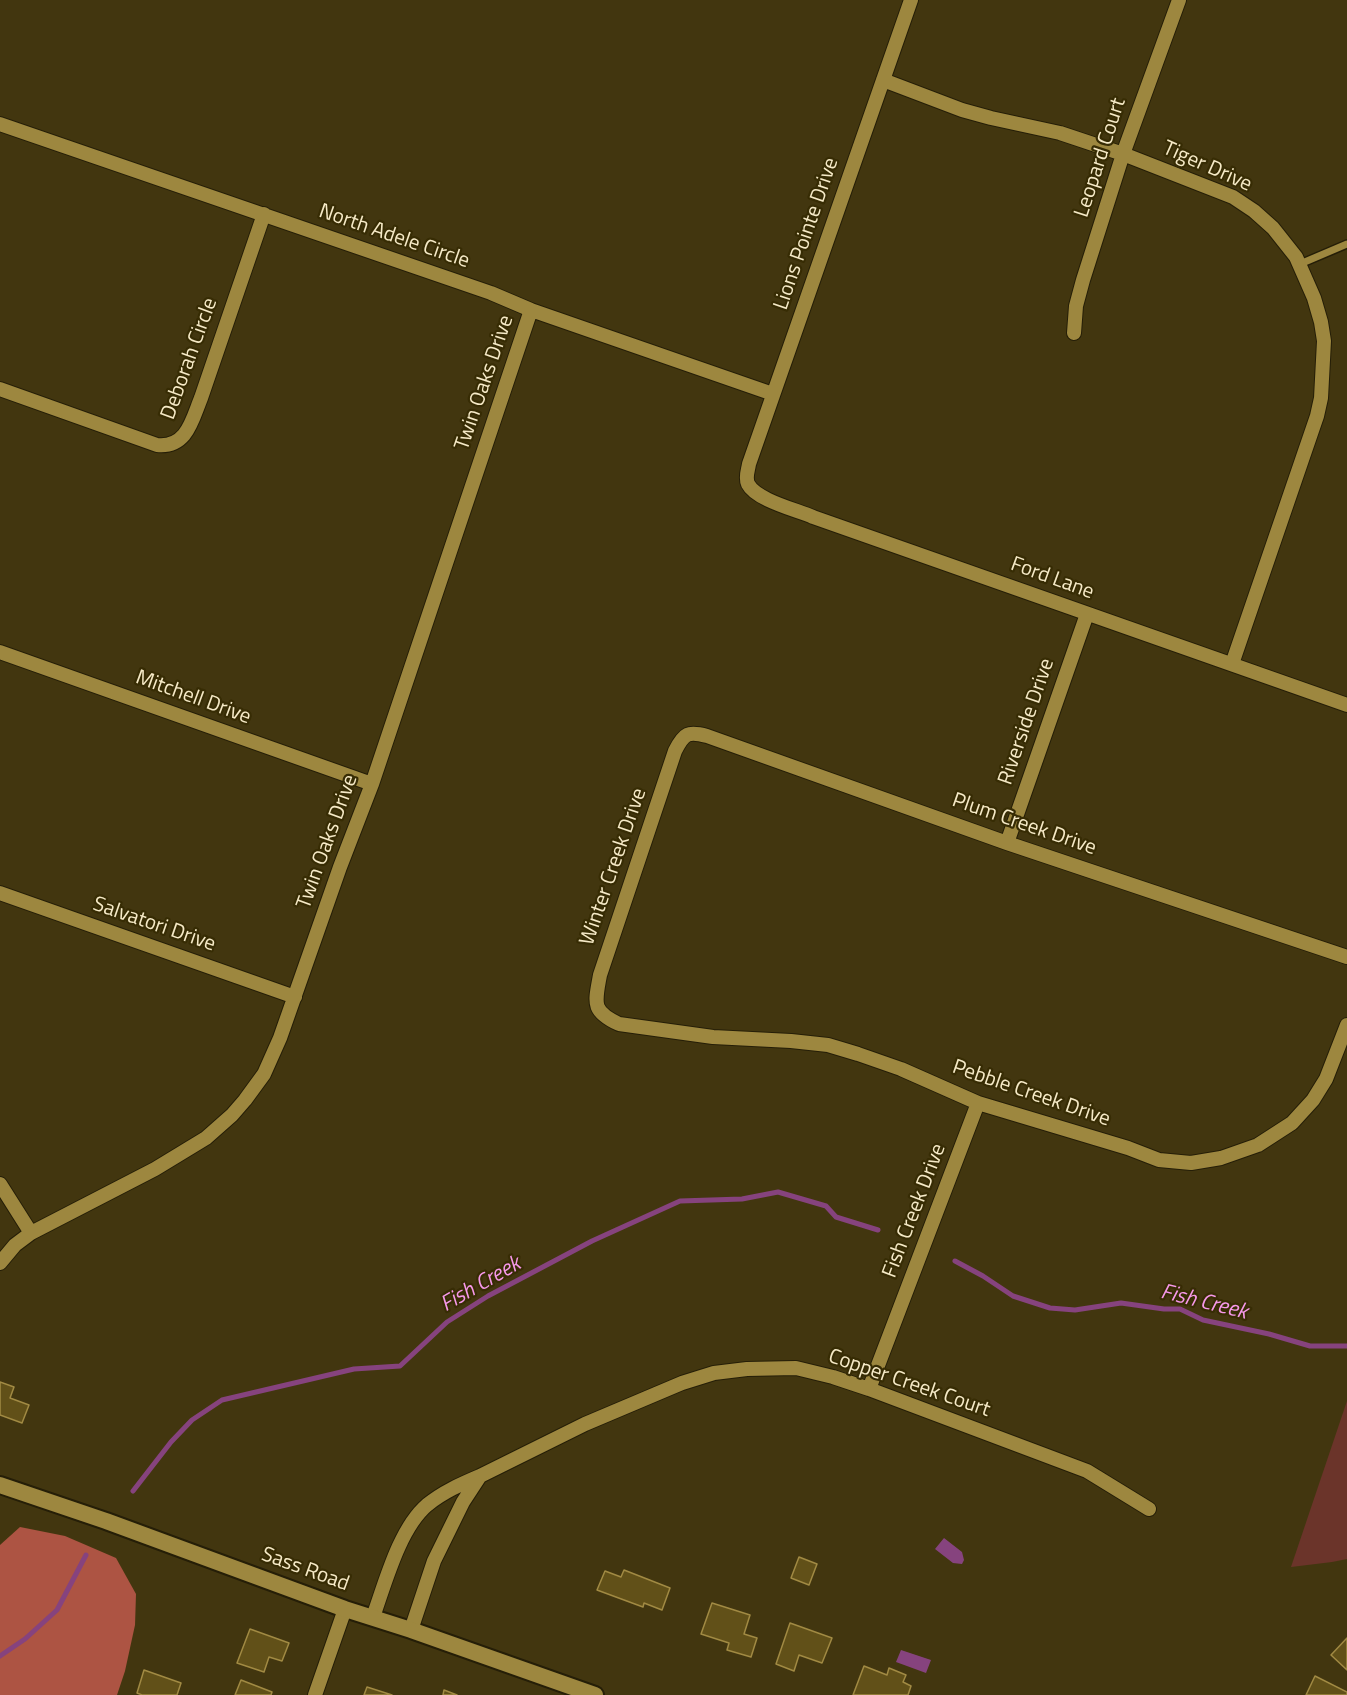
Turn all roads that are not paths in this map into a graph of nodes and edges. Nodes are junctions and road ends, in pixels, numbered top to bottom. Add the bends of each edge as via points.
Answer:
1 (911, 0) edge
2 (1179, 0) edge
3 (883, 80) junction
4 (0, 124) edge
5 (1123, 154) junction
6 (264, 214) junction
7 (1347, 244) edge
8 (1300, 264) junction
9 (531, 310) junction
10 (1074, 333) dead end
11 (0, 389) edge
12 (773, 394) junction
13 (748, 483) joint
14 (1088, 615) junction
15 (0, 652) edge
16 (1232, 664) junction
17 (1347, 705) edge
18 (688, 733) joint
19 (372, 784) junction
20 (1007, 843) junction
21 (0, 893) edge
22 (1347, 957) edge
23 (295, 997) junction
24 (605, 1017) joint
25 (1347, 1025) edge
26 (978, 1103) junction
27 (0, 1184) edge
28 (31, 1233) junction
29 (0, 1263) edge
30 (869, 1389) junction
31 (480, 1476) junction
32 (0, 1485) edge
33 (1149, 1509) dead end
34 (345, 1609) junction
35 (373, 1617) junction
36 (411, 1630) junction
37 (315, 1695) edge
38 (595, 1695) edge

1 - 3 street, Lions Pointe Drive
2 - 5 street, Leopard Court
3 - 5 street, Tiger Drive via 962,110 1060,133
3 - 12 street, Lions Pointe Drive
4 - 6 street, North Adele Circle
5 - 8 street, Tiger Drive via 1233,197 1273,228
5 - 10 street, Leopard Court via 1083,280
6 - 9 street, North Adele Circle
6 - 11 street, Deborah Circle via 201,398 189,427 178,441 157,445
7 - 8 lane
8 - 16 street, Tiger Drive via 1314,298 1324,341 1321,398
9 - 12 street, North Adele Circle
9 - 19 street, Twin Oaks Drive
12 - 13 street, Lions Pointe Drive via 749,464
13 - 14 street, Ford Lane via 760,495 804,513
14 - 16 street, Ford Lane
14 - 20 street, Riverside Drive
15 - 19 street, Mitchell Drive
16 - 17 street, Ford Lane
18 - 20 street, Plum Creek Drive via 716,739
18 - 24 street, Winter Creek Drive via 675,751 600,975 598,1008
19 - 23 street, Twin Oaks Drive
20 - 22 street, Plum Creek Drive
21 - 23 street, Salvatori Drive
23 - 28 street, Twin Oaks Drive via 264,1074 232,1115 206,1138 155,1170
24 - 26 street, Pebble Creek Drive via 619,1024 659,1031 828,1046 901,1069
25 - 26 street, Pebble Creek Drive via 1326,1079 1293,1123 1258,1144 1221,1158 1191,1163 1159,1160
26 - 30 street, Fish Creek Drive
27 - 28 street
28 - 29 street, Twin Oaks Drive
30 - 31 street, Copper Creek Court via 796,1368 714,1373 585,1424
30 - 33 street, Copper Creek Court via 1087,1471
31 - 35 street, Copper Creek Court via 425,1506 400,1542
31 - 36 street via 434,1561
32 - 34 street, Sass Road
34 - 35 street, Sass Road
34 - 37 street
35 - 36 street, Sass Road
36 - 38 street, Sass Road

